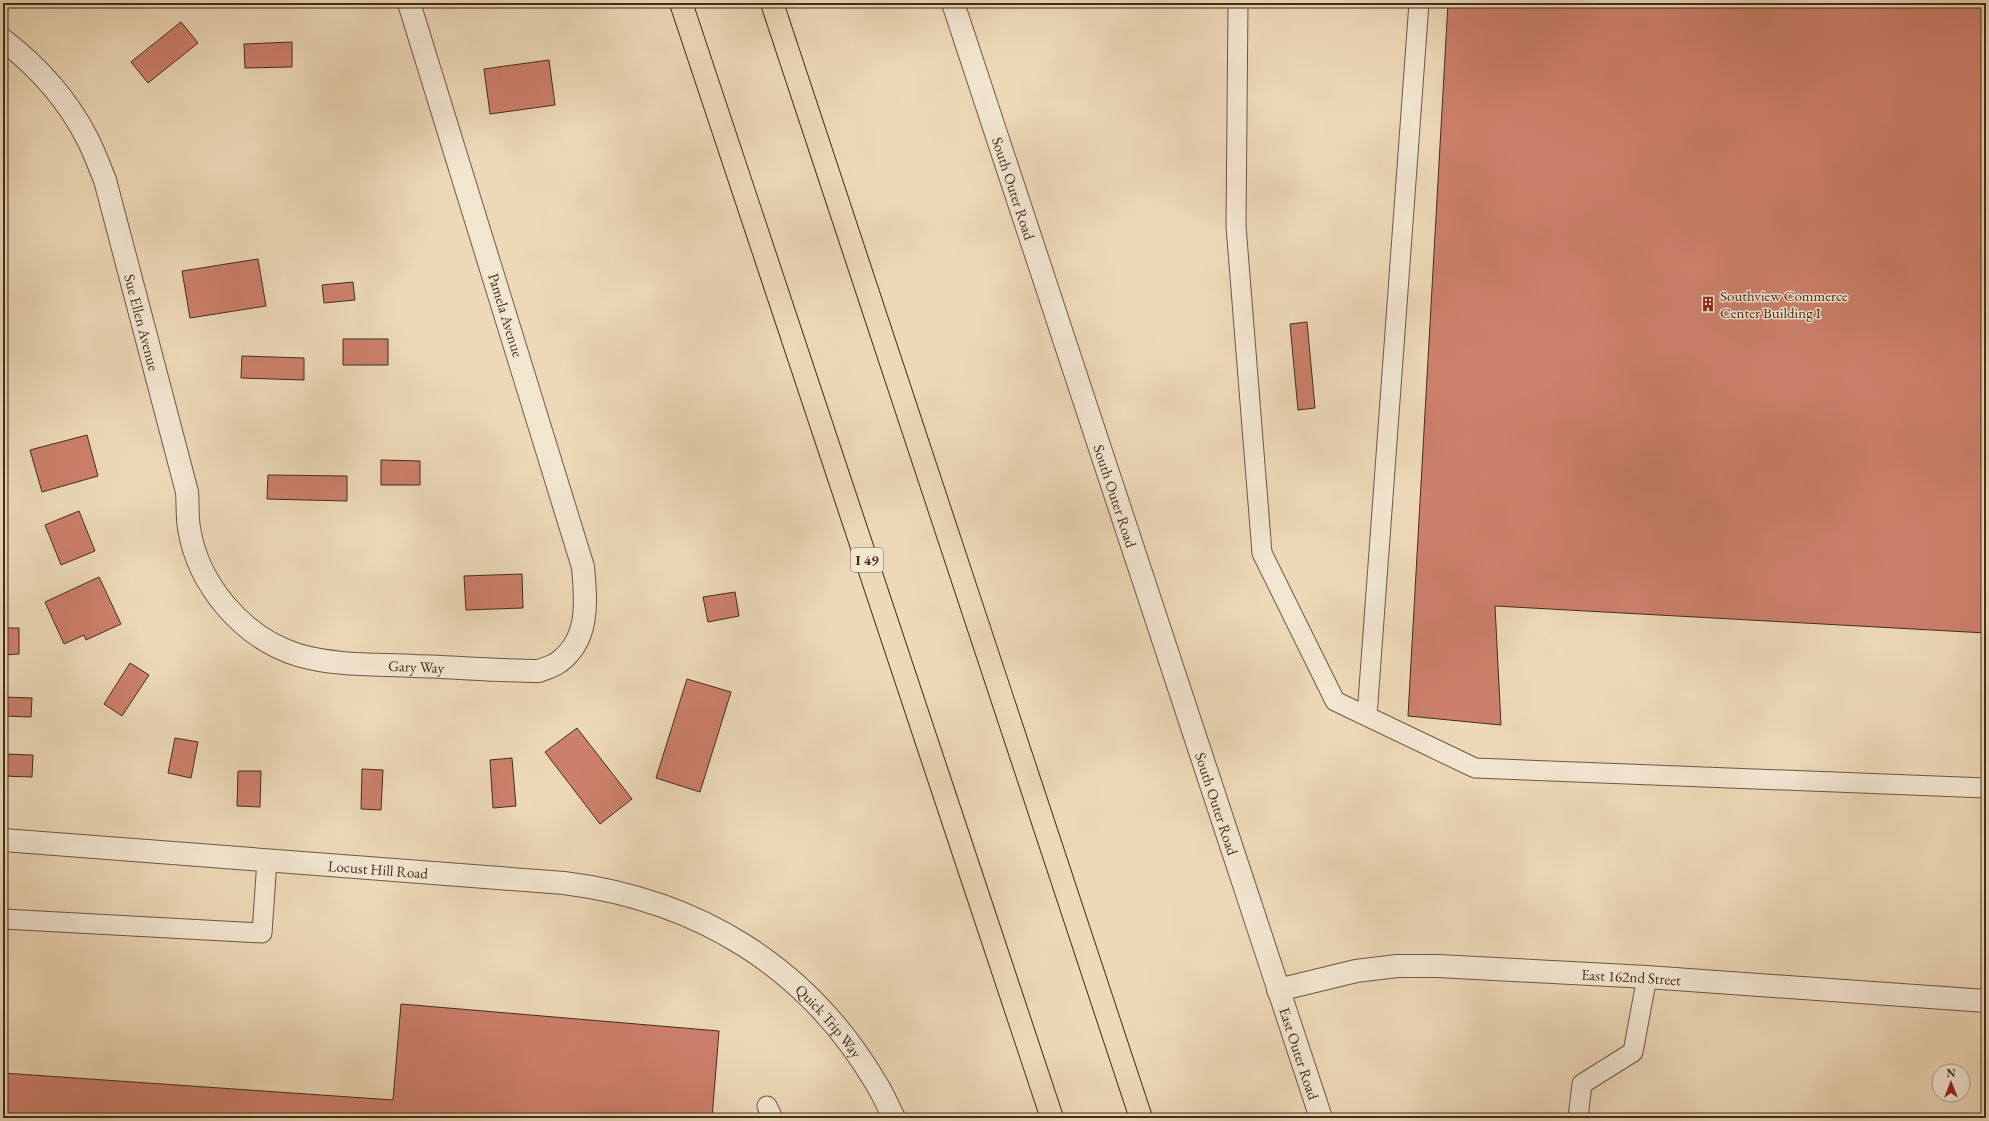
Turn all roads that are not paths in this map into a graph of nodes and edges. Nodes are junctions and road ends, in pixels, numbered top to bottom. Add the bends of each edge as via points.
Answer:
1 (410, 3) edge
2 (681, 3) edge
3 (772, 3) edge
4 (953, 3) edge
5 (1238, 3) edge
6 (1419, 3) edge
7 (3, 40) edge
8 (242, 623) joint
9 (582, 630) joint
10 (1367, 716) junction
11 (1986, 788) edge
12 (3, 840) edge
13 (267, 860) junction
14 (3, 919) edge
15 (742, 943) joint
16 (1647, 977) junction
17 (1278, 990) junction
18 (1986, 1001) edge
19 (894, 1118) edge
20 (1052, 1118) edge
21 (1141, 1118) edge
22 (1321, 1118) edge
23 (1578, 1118) edge

1 - 9 street, Pamela Avenue via 583,567 586,603
2 - 20 highway, I 49
3 - 21 highway
4 - 17 street, South Outer Road
5 - 10 lane via 1236,226 1262,553 1335,701
6 - 10 lane
7 - 8 street, Sue Ellen Avenue via 23,56 58,94 86,137 105,180 187,492 189,528 198,560 215,593
8 - 9 street, Gary Way via 270,643 298,655 319,659 516,671 539,671 558,663 572,650
10 - 11 lane via 1475,768
12 - 13 street, Locust Hill Road
13 - 14 lane via 262,933
13 - 15 street, Locust Hill Road via 585,885 646,899 693,916
15 - 19 street, Quick Trip Way via 760,954 808,995 846,1036 877,1083
16 - 17 street, East 162nd Street via 1397,966 1356,971
16 - 18 street, East 162nd Street
16 - 23 lane via 1633,1052 1582,1084
17 - 22 street, East Outer Road

